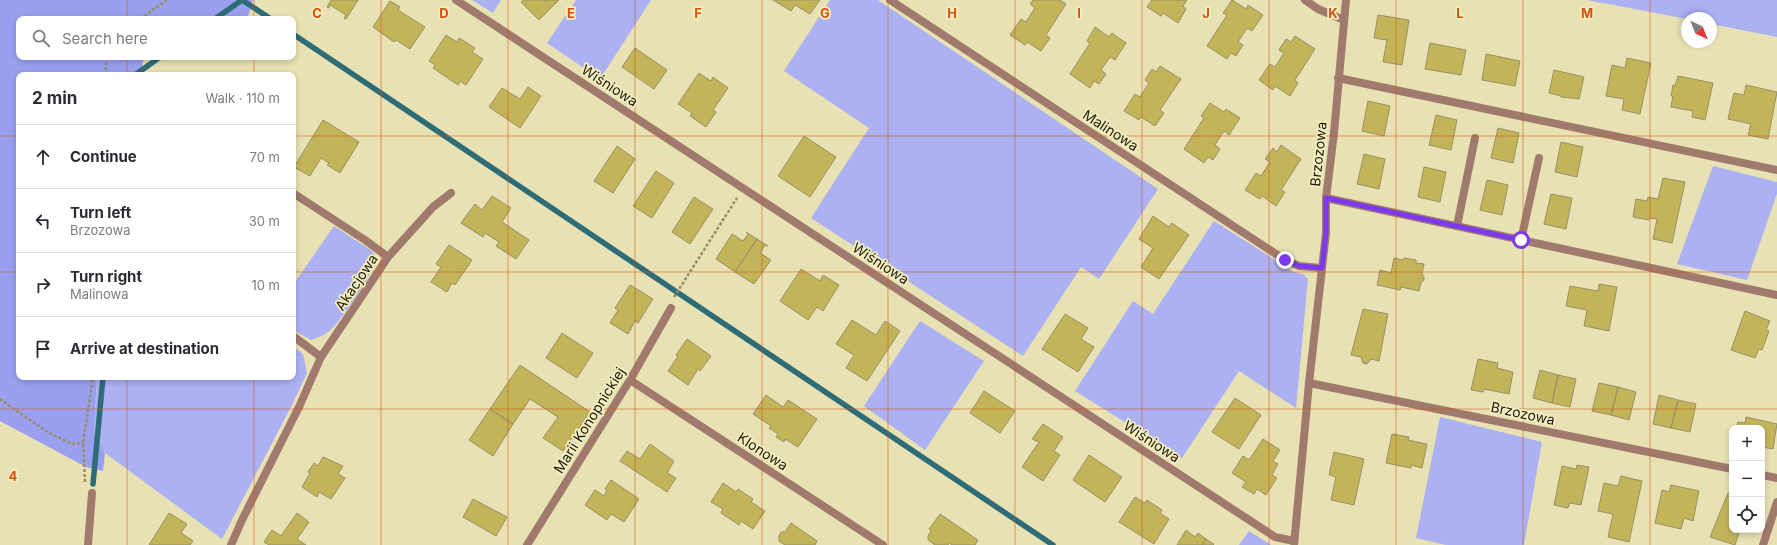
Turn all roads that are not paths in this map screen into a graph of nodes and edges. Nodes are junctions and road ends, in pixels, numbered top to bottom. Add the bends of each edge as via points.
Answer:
1 (456, 0) edge
2 (890, 0) edge
3 (1305, 0) edge
4 (1346, 0) edge
5 (1344, 20) junction
6 (1338, 78) junction
7 (1475, 138) dead end
8 (1539, 158) dead end
9 (1777, 170) edge
10 (451, 193) dead end
11 (296, 195) edge
12 (1326, 198) junction
13 (1458, 226) junction
14 (1521, 240) junction
15 (388, 257) junction
16 (1322, 268) junction
17 (1777, 295) edge
18 (671, 308) dead end
19 (296, 338) edge
20 (320, 357) junction
21 (630, 380) junction
22 (1309, 383) junction
23 (1729, 468) edge
24 (1765, 476) edge
25 (1777, 478) edge
26 (92, 493) road end
27 (1777, 502) edge
28 (1294, 543) edge
29 (88, 545) edge
30 (231, 545) edge
31 (527, 545) edge
32 (883, 545) edge
33 (1763, 545) edge

1 - 28 street, Wiśniowa via 1275,537
2 - 16 street, Malinowa via 1285,260 1299,266
3 - 5 street via 1318,9
4 - 5 street, Brzozowa
5 - 6 street, Brzozowa
6 - 9 street
6 - 12 street, Brzozowa
7 - 13 street
8 - 14 street
10 - 15 street via 433,207
11 - 15 street, Akacjowa
12 - 13 street
12 - 16 street, Brzozowa
13 - 14 street
14 - 17 street
15 - 20 street, Akacjowa
16 - 22 street, Brzozowa
18 - 21 street, Marii Konopnickiej
19 - 20 street
20 - 30 street, Akacjowa via 299,408
21 - 31 street, Marii Konopnickiej
21 - 32 street, Klonowa
22 - 23 street, Brzozowa
22 - 28 street, Brzozowa
24 - 25 street
26 - 29 street
27 - 33 street

